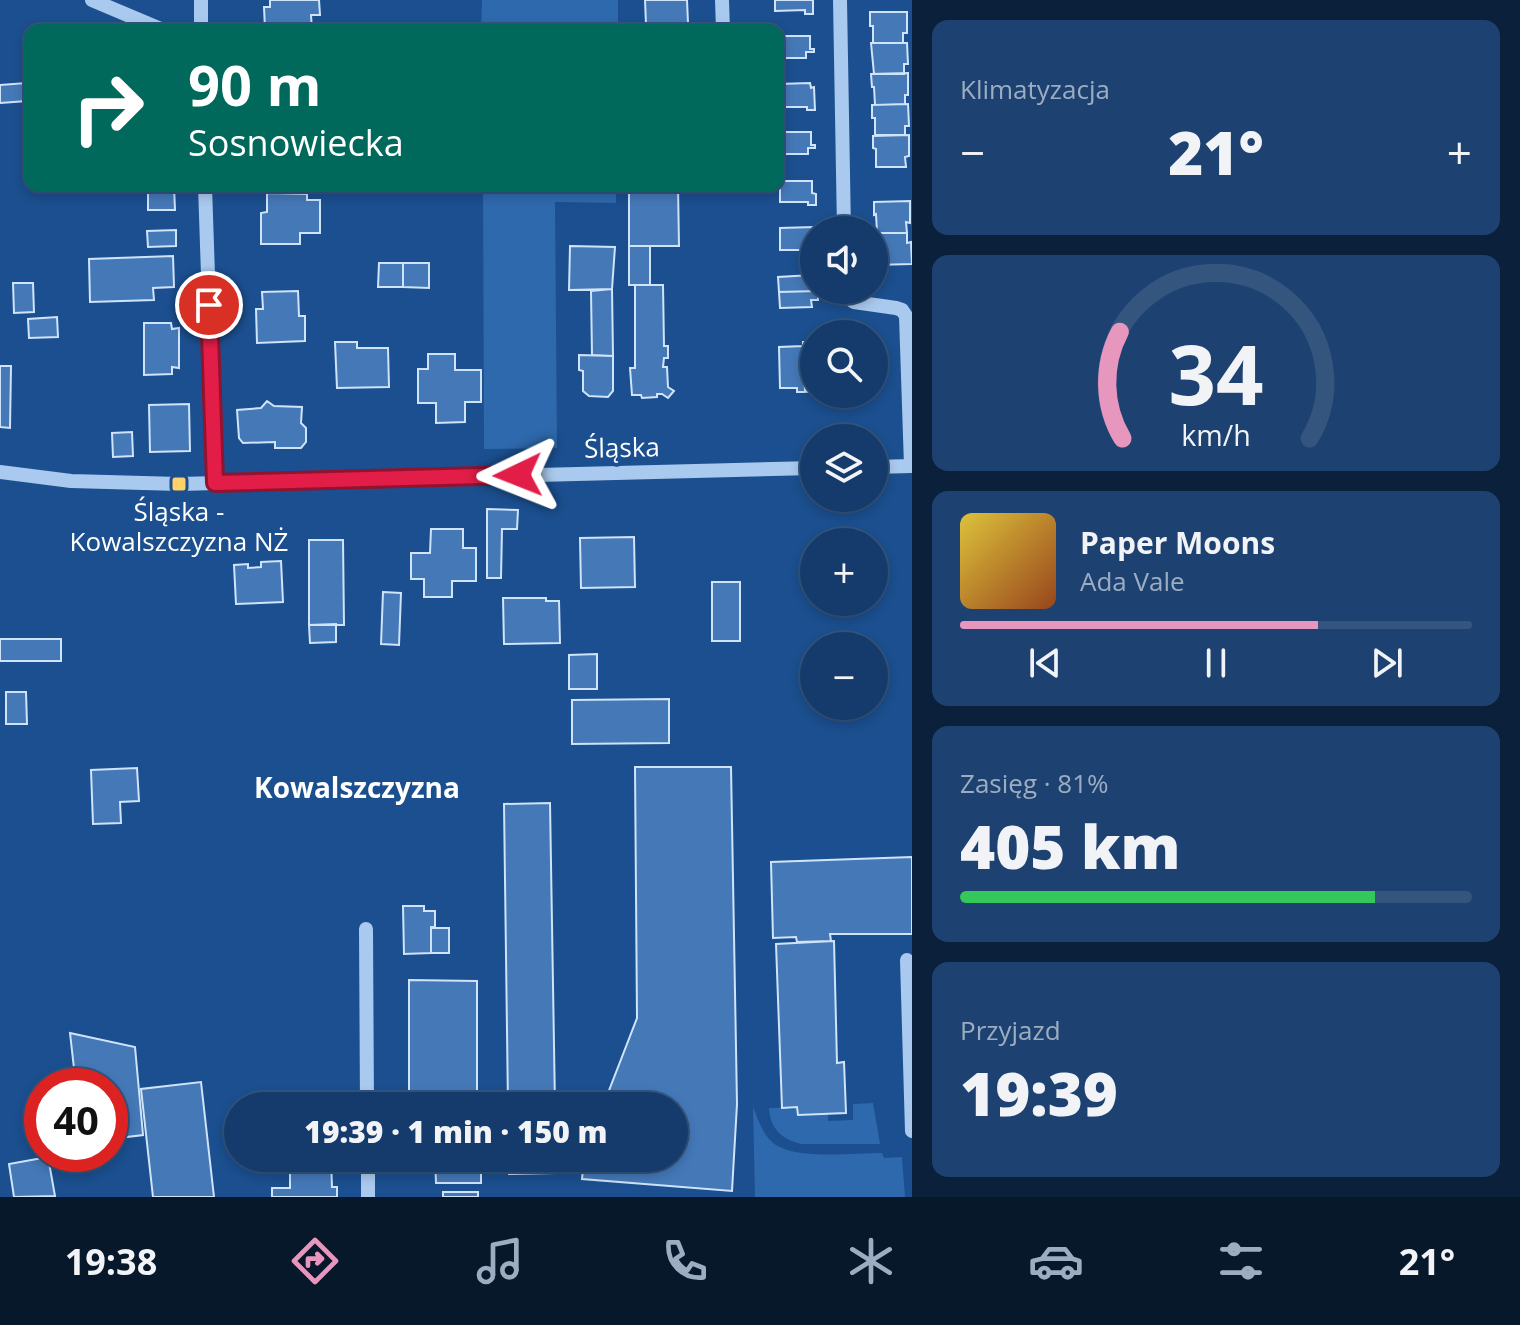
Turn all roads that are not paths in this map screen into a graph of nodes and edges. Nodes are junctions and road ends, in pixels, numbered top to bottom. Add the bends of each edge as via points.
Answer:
1 (92, 0) edge
2 (201, 0) edge
3 (722, 0) edge
4 (840, 0) edge
5 (149, 24) edge
6 (201, 24) edge
7 (723, 24) edge
8 (205, 192) edge
9 (844, 216) edge
10 (868, 304) edge
11 (911, 466) edge
12 (888, 467) edge
13 (800, 468) edge
14 (0, 472) edge
15 (215, 483) junction
16 (366, 929) dead end
17 (907, 960) dead end
18 (367, 1092) edge
19 (912, 1131) edge
20 (368, 1172) edge
21 (368, 1197) edge

1 - 5 street
2 - 6 street
3 - 7 street
4 - 9 street
8 - 15 street
10 - 11 street via 896,308 906,316
11 - 12 street
13 - 15 street, Śląska
14 - 15 street, Śląska via 119,484
16 - 18 street
17 - 19 street
20 - 21 street

